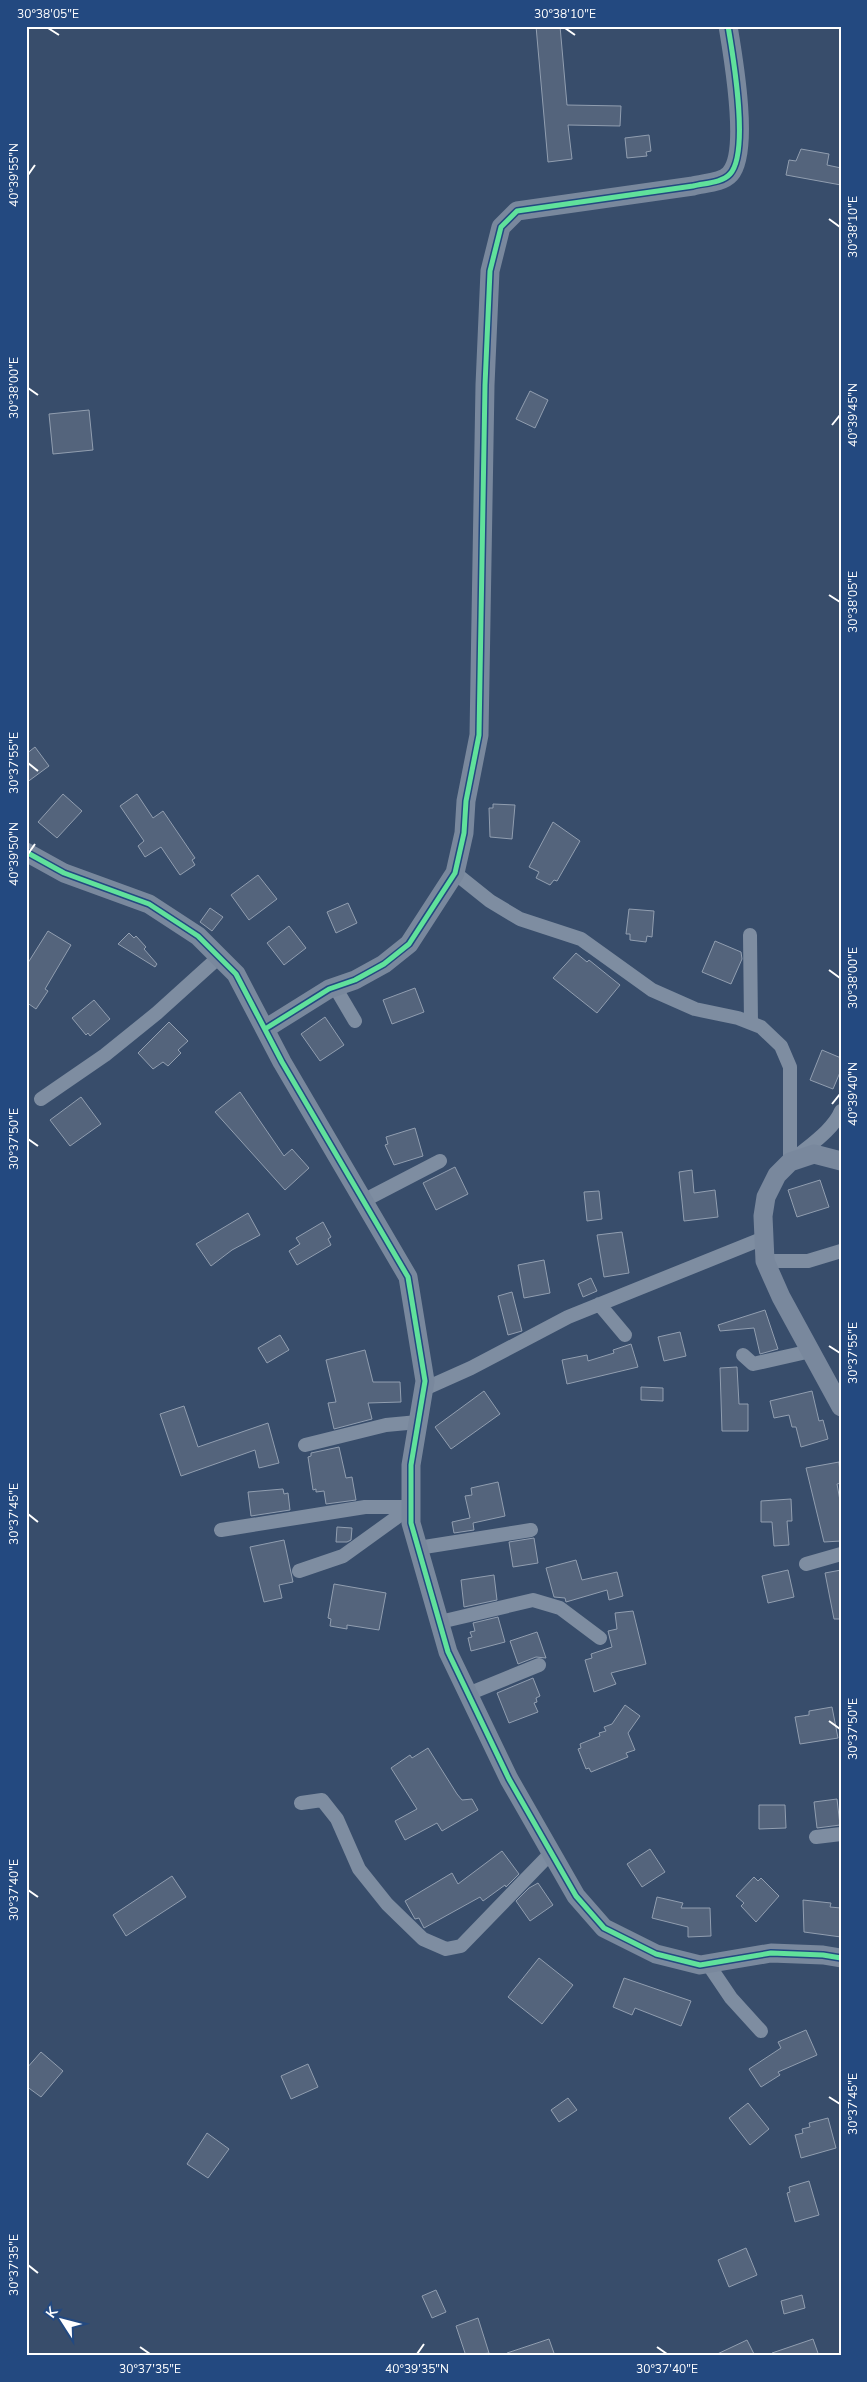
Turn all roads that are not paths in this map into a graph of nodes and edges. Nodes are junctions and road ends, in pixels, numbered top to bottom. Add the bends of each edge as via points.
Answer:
1 (728, 26) edge
2 (26, 852) edge
3 (455, 873) junction
4 (750, 936) dead end
5 (219, 957) junction
6 (335, 987) junction
7 (355, 1021) dead end
8 (751, 1023) junction
9 (265, 1029) junction
10 (41, 1098) dead end
11 (841, 1111) edge
12 (440, 1161) dead end
13 (841, 1161) edge
14 (790, 1162) junction
15 (363, 1201) junction
16 (764, 1238) junction
17 (841, 1252) edge
18 (765, 1261) junction
19 (599, 1304) junction
20 (625, 1335) dead end
21 (811, 1351) junction
22 (743, 1355) dead end
23 (424, 1389) junction
24 (841, 1407) edge
25 (418, 1422) junction
26 (306, 1445) dead end
27 (411, 1507) junction
28 (221, 1530) dead end
29 (531, 1530) dead end
30 (418, 1548) junction
31 (841, 1554) edge
32 (806, 1564) dead end
33 (299, 1571) dead end
34 (440, 1622) junction
35 (600, 1638) dead end
36 (539, 1665) dead end
37 (468, 1694) junction
38 (301, 1802) dead end
39 (841, 1834) edge
40 (816, 1837) dead end
41 (551, 1853) junction
42 (841, 1958) edge
43 (708, 1964) junction
44 (761, 2031) dead end

1 - 3 street via 740,126 738,158 730,174 693,186 517,210 501,227 490,271 485,385 479,735
2 - 5 street via 64,873 149,904 198,936
3 - 6 street via 409,944 384,964
3 - 8 street via 490,902 520,919 581,939 652,990 696,1009
4 - 8 street
5 - 9 street via 236,974
5 - 10 street via 105,1055
6 - 7 street
6 - 9 street
8 - 14 street via 761,1027 781,1046 790,1066
9 - 15 street
11 - 14 street via 820,1137
12 - 15 street
13 - 14 street via 814,1154
14 - 16 street via 777,1175 766,1197
15 - 23 street via 408,1277
16 - 18 street
16 - 19 street
17 - 18 street via 808,1261
18 - 21 street
19 - 20 street
19 - 23 street
21 - 22 street via 753,1364
21 - 24 street
23 - 25 street
25 - 26 street via 386,1425
25 - 27 street via 411,1465
27 - 28 street via 365,1507
27 - 30 street via 411,1523
27 - 33 street via 343,1556
29 - 30 street
30 - 34 street
31 - 32 street
34 - 35 street via 534,1600 560,1608
34 - 37 street via 448,1652
36 - 37 street
37 - 41 street via 509,1779
38 - 41 street via 322,1800 337,1819 359,1869 387,1904 423,1939 446,1949 461,1946
39 - 40 street
41 - 43 street via 576,1896 604,1928 656,1954
42 - 43 street via 771,1953
43 - 44 street via 731,1998

